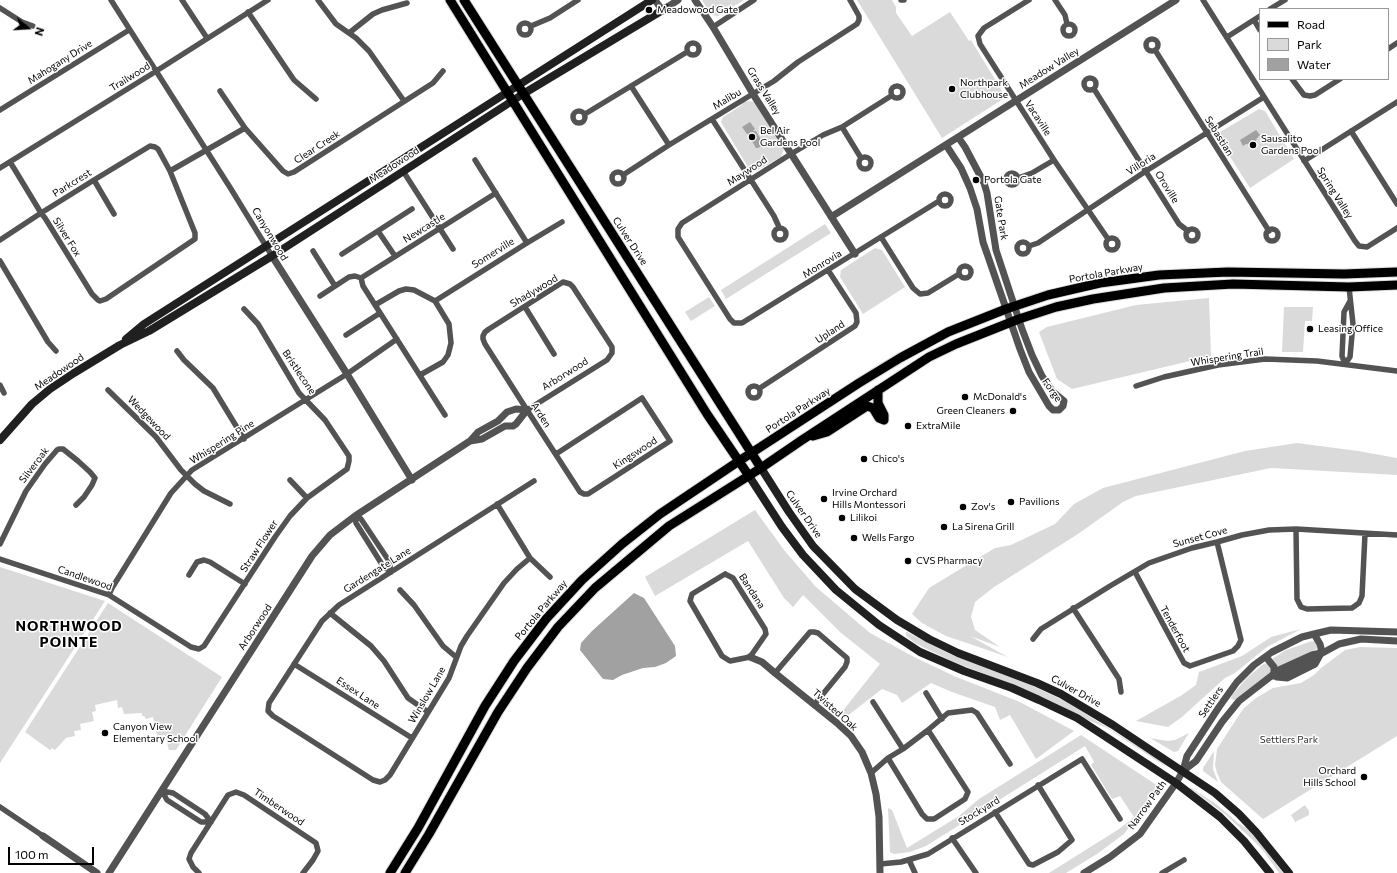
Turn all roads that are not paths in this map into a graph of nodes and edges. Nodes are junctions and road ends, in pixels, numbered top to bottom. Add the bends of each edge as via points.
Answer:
1 (111, 0) edge
2 (182, 0) edge
3 (268, 0) edge
4 (318, 0) edge
5 (450, 0) edge
6 (464, 0) edge
7 (578, 0) edge
8 (654, 0) edge
9 (678, 0) edge
10 (694, 0) edge
11 (754, 0) edge
12 (850, 0) edge
13 (1029, 0) edge
14 (1056, 0) edge
15 (1176, 0) edge
16 (1203, 0) edge
17 (1284, 0) edge
18 (408, 3) dead end
19 (0, 8) edge
20 (1272, 8) edge
21 (664, 9) junction
22 (248, 12) junction
23 (1259, 17) edge
24 (1254, 20) junction
25 (1067, 24) dead end
26 (33, 26) dead end
27 (531, 26) dead end
28 (713, 27) junction
29 (1259, 28) edge
30 (130, 30) junction
31 (349, 33) junction
32 (1226, 37) junction
33 (207, 38) junction
34 (1155, 50) dead end
35 (688, 52) dead end
36 (156, 71) junction
37 (443, 71) dead end
38 (1293, 80) edge
39 (1338, 80) edge
40 (632, 86) junction
41 (1094, 89) dead end
42 (521, 90) junction
43 (220, 91) dead end
44 (508, 92) junction
45 (753, 94) junction
46 (892, 96) dead end
47 (1264, 97) junction
48 (316, 99) dead end
49 (1016, 100) junction
50 (404, 101) junction
51 (514, 101) junction
52 (1397, 102) edge
53 (0, 110) edge
54 (585, 114) dead end
55 (712, 119) junction
56 (842, 127) junction
57 (245, 128) junction
58 (1207, 132) junction
59 (1351, 132) junction
60 (958, 137) junction
61 (669, 145) junction
62 (946, 145) junction
63 (206, 151) junction
64 (791, 154) junction
65 (861, 158) dead end
66 (476, 160) dead end
67 (1054, 160) junction
68 (1304, 161) junction
69 (10, 162) junction
70 (0, 168) edge
71 (976, 168) junction
72 (170, 171) junction
73 (403, 171) junction
74 (1146, 171) junction
75 (964, 174) junction
76 (623, 175) dead end
77 (1018, 178) dead end
78 (750, 179) junction
79 (94, 180) junction
80 (496, 193) junction
81 (939, 201) dead end
82 (1397, 204) edge
83 (412, 209) dead end
84 (1087, 210) junction
85 (41, 213) junction
86 (114, 214) dead end
87 (831, 217) junction
88 (562, 222) dead end
89 (779, 227) dead end
90 (439, 228) junction
91 (1397, 228) edge
92 (678, 229) joint
93 (378, 231) junction
94 (1188, 231) dead end
95 (1269, 231) dead end
96 (881, 237) junction
97 (1108, 239) dead end
98 (0, 240) edge
99 (527, 243) junction
100 (266, 246) junction
101 (1029, 246) dead end
102 (453, 249) dead end
103 (313, 251) dead end
104 (342, 254) dead end
105 (855, 254) junction
106 (272, 256) junction
107 (395, 256) junction
108 (0, 262) edge
109 (828, 270) junction
110 (1397, 272) edge
111 (959, 274) dead end
112 (1382, 274) junction
113 (361, 278) junction
114 (1397, 285) edge
115 (335, 286) junction
116 (1349, 287) junction
117 (320, 296) dead end
118 (435, 301) junction
119 (1350, 301) junction
120 (375, 305) junction
121 (525, 307) junction
122 (1010, 308) junction
123 (244, 309) dead end
124 (380, 313) junction
125 (1015, 321) junction
126 (346, 335) dead end
127 (397, 339) junction
128 (483, 339) joint
129 (120, 345) junction
130 (56, 351) dead end
131 (177, 351) dead end
132 (612, 353) joint
133 (554, 354) dead end
134 (1345, 364) junction
135 (1397, 371) edge
136 (347, 374) junction
137 (420, 376) junction
138 (0, 385) edge
139 (1136, 386) dead end
140 (760, 388) dead end
141 (108, 390) dead end
142 (878, 390) junction
143 (4, 393) dead end
144 (305, 400) junction
145 (527, 410) junction
146 (445, 415) dead end
147 (244, 438) junction
148 (0, 440) edge
149 (802, 440) junction
150 (470, 441) junction
151 (751, 453) junction
152 (556, 454) junction
153 (739, 461) junction
154 (349, 465) joint
155 (761, 468) junction
156 (186, 476) junction
157 (749, 476) junction
158 (290, 480) dead end
159 (412, 480) junction
160 (534, 481) dead end
161 (588, 494) joint
162 (307, 498) junction
163 (230, 504) dead end
164 (497, 504) junction
165 (76, 505) dead end
166 (355, 516) junction
167 (1296, 529) junction
168 (1365, 534) junction
169 (1397, 536) edge
170 (1217, 542) junction
171 (0, 544) edge
172 (530, 558) junction
173 (0, 559) edge
174 (391, 572) junction
175 (1135, 572) junction
176 (189, 575) dead end
177 (550, 577) dead end
178 (245, 584) junction
179 (400, 590) dead end
180 (109, 595) junction
181 (1073, 608) junction
182 (330, 613) junction
183 (1397, 632) edge
184 (1314, 634) junction
185 (1033, 639) dead end
186 (1397, 641) edge
187 (199, 649) joint
188 (1321, 654) junction
189 (1266, 656) junction
190 (456, 657) junction
191 (750, 657) junction
192 (294, 664) junction
193 (775, 673) junction
194 (1272, 676) junction
195 (1121, 692) dead end
196 (926, 693) dead end
197 (873, 702) dead end
198 (814, 705) junction
199 (428, 712) junction
200 (942, 719) junction
201 (928, 730) junction
202 (412, 738) junction
203 (903, 749) junction
204 (888, 758) junction
205 (1010, 764) dead end
206 (1183, 771) junction
207 (871, 773) junction
208 (380, 782) joint
209 (1176, 783) junction
210 (1038, 785) junction
211 (162, 791) junction
212 (0, 807) edge
213 (995, 812) junction
214 (1120, 819) dead end
215 (211, 822) junction
216 (43, 836) joint
217 (952, 838) junction
218 (909, 860) junction
219 (1184, 860) dead end
220 (880, 864) junction
221 (97, 873) edge
222 (109, 873) edge
223 (198, 873) edge
224 (303, 873) edge
225 (390, 873) edge
226 (405, 873) edge
227 (880, 873) edge
228 (915, 873) edge
229 (976, 873) edge
230 (1084, 873) edge
231 (1162, 873) edge
232 (1270, 873) edge
233 (1289, 873) edge

1 - 30 street, Canyonwood
2 - 33 street
3 - 22 street, Trailwood
4 - 31 street via 336,24
5 - 44 main road
6 - 42 main road, Culver Drive
7 - 27 street via 550,18
8 - 21 street
8 - 42 main road, Meadowood
9 - 21 street, Meadowood
10 - 28 street, Grass Valley
11 - 28 street
12 - 45 street, Malibu via 859,16 857,24
13 - 49 street, Vacaville via 984,28 978,36 983,49
14 - 25 street
15 - 49 street, Meadow Valley
16 - 32 street, Spring Valley
17 - 20 street
18 - 31 street via 373,14
19 - 26 street
21 - 42 main road, Meadowood
22 - 33 street, Trailwood
22 - 48 street via 294,80
23 - 24 street
24 - 29 street
24 - 32 street
28 - 45 street, Grass Valley
30 - 36 street, Canyonwood
30 - 53 street, Mahogany Drive
31 - 50 street via 369,51
32 - 47 street, Spring Valley
33 - 36 street, Trailwood
34 - 58 street, Sebastian
35 - 40 street
36 - 63 street, Canyonwood
36 - 69 street, Trailwood
37 - 50 street, Clear Creek via 433,83
38 - 39 street via 1304,95 1310,96
40 - 54 street
40 - 61 street
41 - 74 street, Oroville
42 - 44 main road, Meadowood
42 - 51 main road, Meadowood
42 - 151 main road, Culver Drive
43 - 57 street, Clear Creek
44 - 51 main road
44 - 100 main road, Meadowood
45 - 55 street, Malibu
45 - 64 street, Grass Valley
46 - 56 street, Maywood
47 - 58 street, Villoria
47 - 68 street, Spring Valley
49 - 60 street, Meadow Valley
49 - 67 street, Vacaville
50 - 57 street, Clear Creek via 288,174
51 - 73 main road, Meadowood
51 - 153 main road
52 - 59 street
55 - 61 street, Malibu
55 - 78 street
56 - 64 street, Maywood
56 - 65 street
57 - 63 street
58 - 74 street, Villoria
58 - 95 street, Sebastian
59 - 68 street
59 - 82 street
60 - 62 street, Meadow Valley
60 - 71 street, Gate Park
61 - 76 street, Malibu
62 - 75 street, Gate Park
62 - 87 street, Meadow Valley
63 - 72 street
63 - 100 street, Canyonwood
64 - 78 street, Maywood
64 - 87 street, Grass Valley
66 - 80 street
67 - 77 street via 1032,174
67 - 84 street, Vacaville
68 - 91 street, Spring Valley via 1355,241 1363,247
69 - 70 street, Trailwood
69 - 85 street, Silver Fox
71 - 75 street
71 - 122 street, Gate Park via 987,193 996,250
72 - 79 street, Parkcrest via 161,154 155,147 150,146
72 - 85 street, Silver Fox via 195,233 195,239 100,301 92,294
73 - 90 street
73 - 106 main road, Meadowood
74 - 84 street, Villoria
74 - 94 street, Oroville via 1179,224
75 - 122 street, Gate Park via 977,209 983,242
78 - 89 street
78 - 92 street, Maywood via 682,223
79 - 85 street, Parkcrest
79 - 86 street
80 - 90 street, Newcastle
80 - 99 street
81 - 96 street, Monrovia
83 - 93 street
84 - 97 street, Vacaville
84 - 101 street, Villoria via 1038,243
85 - 98 street, Parkcrest
87 - 105 street, Grass Valley
88 - 99 street, Somerville
90 - 102 street
90 - 107 street, Newcastle
92 - 109 street, Monrovia via 678,237 732,321 737,324
93 - 104 street
93 - 107 street
96 - 105 street, Monrovia
96 - 111 street via 913,288 920,294 928,293
99 - 118 street, Somerville
100 - 106 street, Canyonwood
100 - 129 main road, Meadowood via 144,324
103 - 115 street
105 - 109 street, Monrovia
106 - 129 main road, Meadowood via 149,331
106 - 136 street, Canyonwood
107 - 113 street, Newcastle
108 - 130 street
109 - 140 street, Upland via 856,313 855,326
110 - 112 main road, Portola Parkway
112 - 116 main road via 1354,279
112 - 122 main road, Portola Parkway via 1228,272 1159,275 1100,283 1048,295
113 - 115 street via 349,277
113 - 120 street
114 - 116 main road
115 - 117 street
116 - 119 street
116 - 125 main road via 1233,284 1164,288 1094,298
118 - 120 street via 414,290 406,289 399,290
118 - 137 street via 449,324 451,343 443,362
119 - 134 street via 1351,348 1350,357
119 - 134 street via 1344,312 1342,356
120 - 124 street
121 - 128 street, Shadywood via 485,332
121 - 132 street, Shadywood via 563,282 570,284 612,347
121 - 133 street
122 - 125 street, Forge
122 - 151 main road, Portola Parkway via 948,332 900,358
123 - 144 street, Bristlecone via 258,324
124 - 126 street
124 - 127 street
125 - 125 street, Forge via 1020,349 1037,386 1051,408 1059,410 1064,400 1053,392 1042,376
125 - 142 main road via 956,344
127 - 136 street, Whispering Pine
127 - 137 street
128 - 145 street, Arden
129 - 148 main road, Meadowood via 50,389 32,404
131 - 147 street via 213,388
132 - 145 street, Arborwood via 607,360
134 - 135 street, Whispering Trail
134 - 139 street, Whispering Trail via 1310,360 1257,360 1164,377
136 - 144 street, Whispering Pine
136 - 159 street, Canyonwood
137 - 146 street
138 - 143 street
141 - 156 street, Wedgewood via 156,436
142 - 149 main road
142 - 149 main road via 878,403 884,420 879,418 873,408 867,406 827,432
144 - 147 street, Whispering Pine
144 - 154 street, Bristlecone via 325,420 338,439 349,456
145 - 150 street, Arborwood via 513,426 505,426 482,439
145 - 150 street, Arborwood via 516,409 507,412 498,421 478,432
145 - 152 street, Arden
147 - 156 street, Whispering Pine
149 - 155 main road
150 - 159 street, Arborwood
151 - 153 main road, Portola Parkway
151 - 155 main road, Culver Drive
152 - 161 street, Arden via 580,492
152 - 161 street, Kingswood via 642,398 670,441
153 - 157 main road
153 - 225 main road, Portola Parkway via 660,514 622,544 582,580 546,619 514,661 485,706 422,822
154 - 162 street, Straw Flower
155 - 157 main road
155 - 206 main road, Culver Drive via 813,546 855,589 897,620 958,653 1061,694
156 - 163 street, Wedgewood via 204,491
156 - 180 street, Whispering Pine via 171,492
157 - 209 main road via 803,555 836,590 888,632 920,652 1012,688 1077,718
157 - 226 main road via 669,526 595,588 558,627 498,712
158 - 162 street
159 - 166 street, Arborwood
160 - 164 street, Gardengate Lane
162 - 178 street, Straw Flower via 290,516
164 - 172 street
164 - 174 street, Gardengate Lane
165 - 171 street, Silveroak via 95,478 78,461 60,449 45,464 26,491
166 - 174 street via 356,522 383,566
166 - 211 street, Arborwood via 330,535 312,556
167 - 168 street, Sunset Cove
167 - 168 street via 1297,599 1301,607 1307,609 1352,608 1359,603 1362,596
167 - 170 street, Sunset Cove via 1269,530
168 - 169 street, Sunset Cove
170 - 175 street, Sunset Cove via 1170,555
170 - 175 street, Tenderfoot via 1241,640 1233,651 1190,666 1184,663
172 - 177 street
172 - 190 street, Winslow Lane via 508,578 493,597
173 - 180 street, Candlewood
174 - 182 street, Gardengate Lane
175 - 181 street, Sunset Cove
176 - 178 street via 197,562 204,560
178 - 187 street, Straw Flower via 207,643
179 - 190 street via 443,646
180 - 187 street, Candlewood via 191,647
181 - 185 street, Sunset Cove via 1040,628
181 - 195 street via 1119,680
182 - 192 street, Gardengate Lane
182 - 199 street via 371,646 408,698
183 - 184 street, Settlers via 1331,630
184 - 188 street via 1320,644
184 - 189 street, Settlers via 1302,637
186 - 188 street via 1361,639 1339,644
188 - 194 street, Settlers via 1312,655 1279,670
188 - 194 street via 1315,664 1286,678
189 - 194 street via 1274,667
189 - 206 street, Settlers via 1237,682 1187,756
190 - 199 street, Winslow Lane via 449,678
191 - 191 street, Bandana via 764,638 765,629 733,578 721,575 692,594 690,601 722,656 730,661
191 - 193 street, Twisted Oak via 762,662
192 - 202 street, Essex Lane
192 - 208 street, Gardengate Lane via 270,703 268,711 366,776
193 - 198 street, Twisted Oak
193 - 198 street via 810,632 818,633 847,658 847,662
194 - 206 street, Settlers via 1239,701 1196,761
196 - 200 street
197 - 203 street
198 - 207 street, Twisted Oak via 851,736 862,752
199 - 202 street, Winslow Lane
200 - 201 street
200 - 205 street via 948,713 972,710 977,713
201 - 203 street
201 - 204 street via 968,792 966,799 934,819 927,819
202 - 208 street, Winslow Lane via 390,775
203 - 204 street
204 - 207 street
206 - 209 street, Narrow Path
206 - 233 main road, Culver Drive via 1215,793 1239,814
207 - 220 street, Twisted Oak via 876,794
209 - 230 street, Narrow Path via 1140,834
209 - 232 main road via 1220,817
210 - 213 street, Stockyard
210 - 213 street via 1072,840 1058,852 1033,865 1029,864
210 - 214 street, Stockyard via 1082,759
211 - 215 street via 173,793 205,814
211 - 215 street via 167,800 201,822
211 - 222 street, Arborwood
212 - 216 street
213 - 217 street, Stockyard
215 - 223 street, Timberwood via 189,859
215 - 224 street, Timberwood via 228,795 236,792 244,795 316,842 318,851
216 - 221 street
217 - 218 street, Stockyard via 928,854
217 - 229 street
218 - 220 street, Stockyard
218 - 228 street
219 - 231 street
220 - 227 street, Twisted Oak

